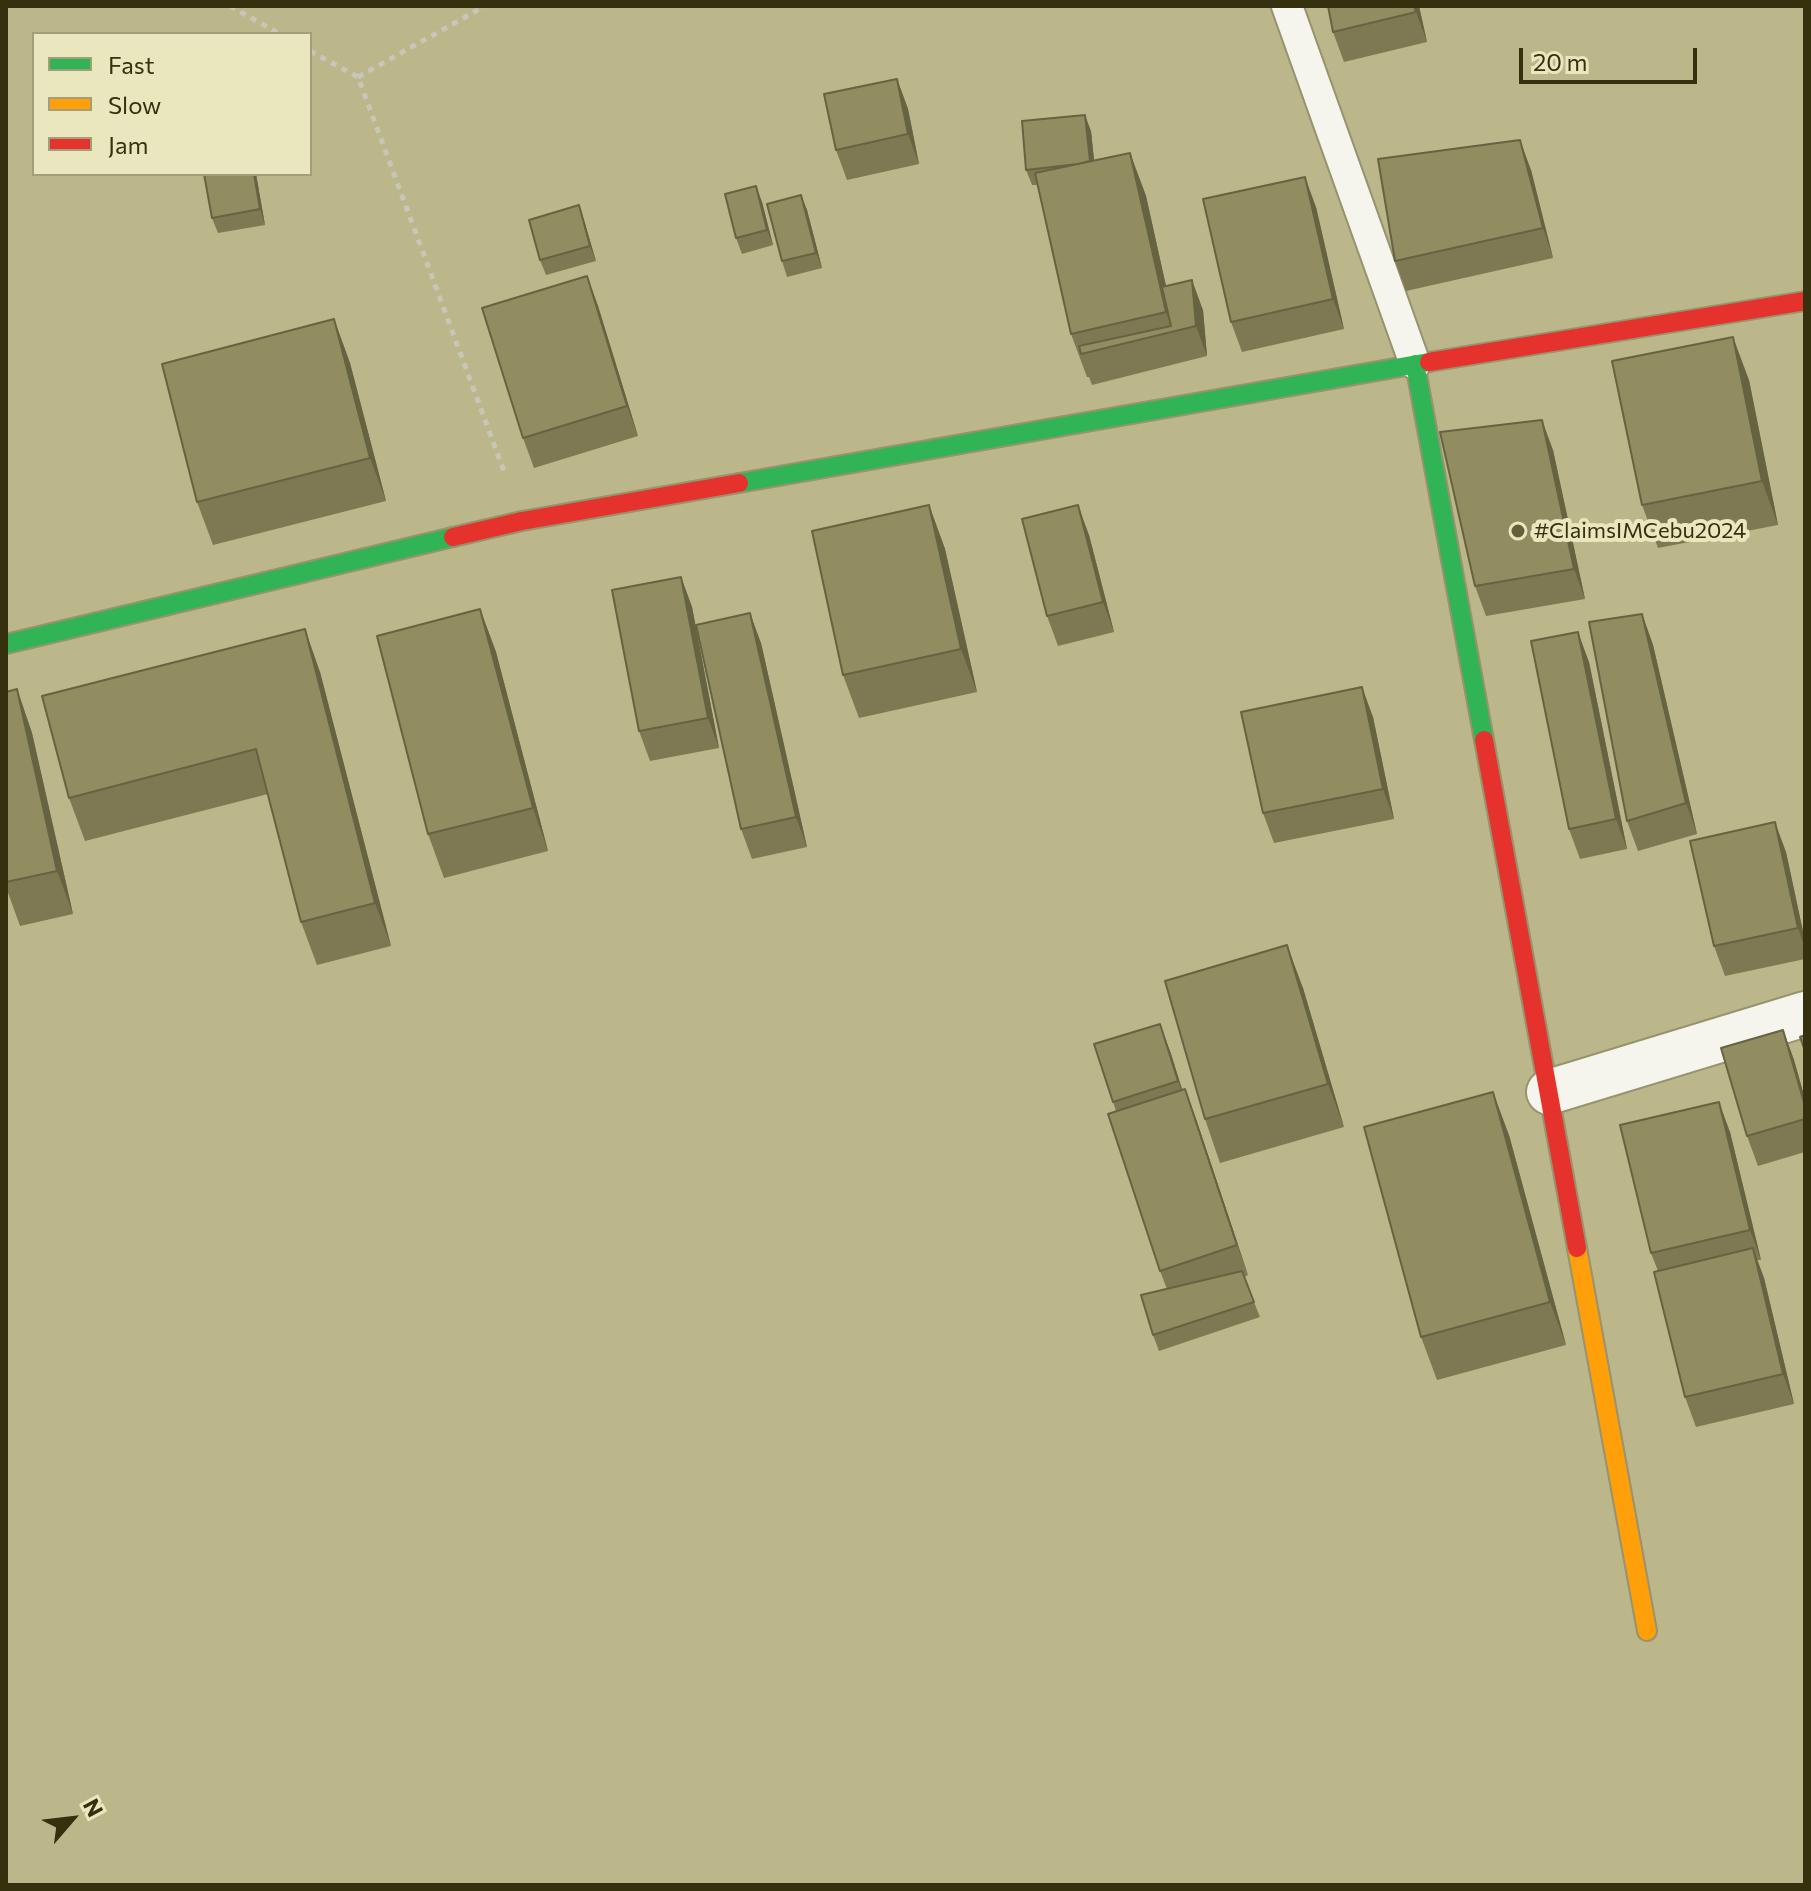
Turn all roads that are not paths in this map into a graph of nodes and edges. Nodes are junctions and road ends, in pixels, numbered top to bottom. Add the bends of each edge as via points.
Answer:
1 (1287, 6) edge
2 (1805, 301) edge
3 (1415, 364) junction
4 (6, 644) edge
5 (1805, 1014) edge
6 (1549, 1092) junction
7 (1647, 1631) dead end

1 - 3 lane
2 - 3 street
3 - 4 street via 522,521
3 - 6 street
5 - 6 street
6 - 7 street

